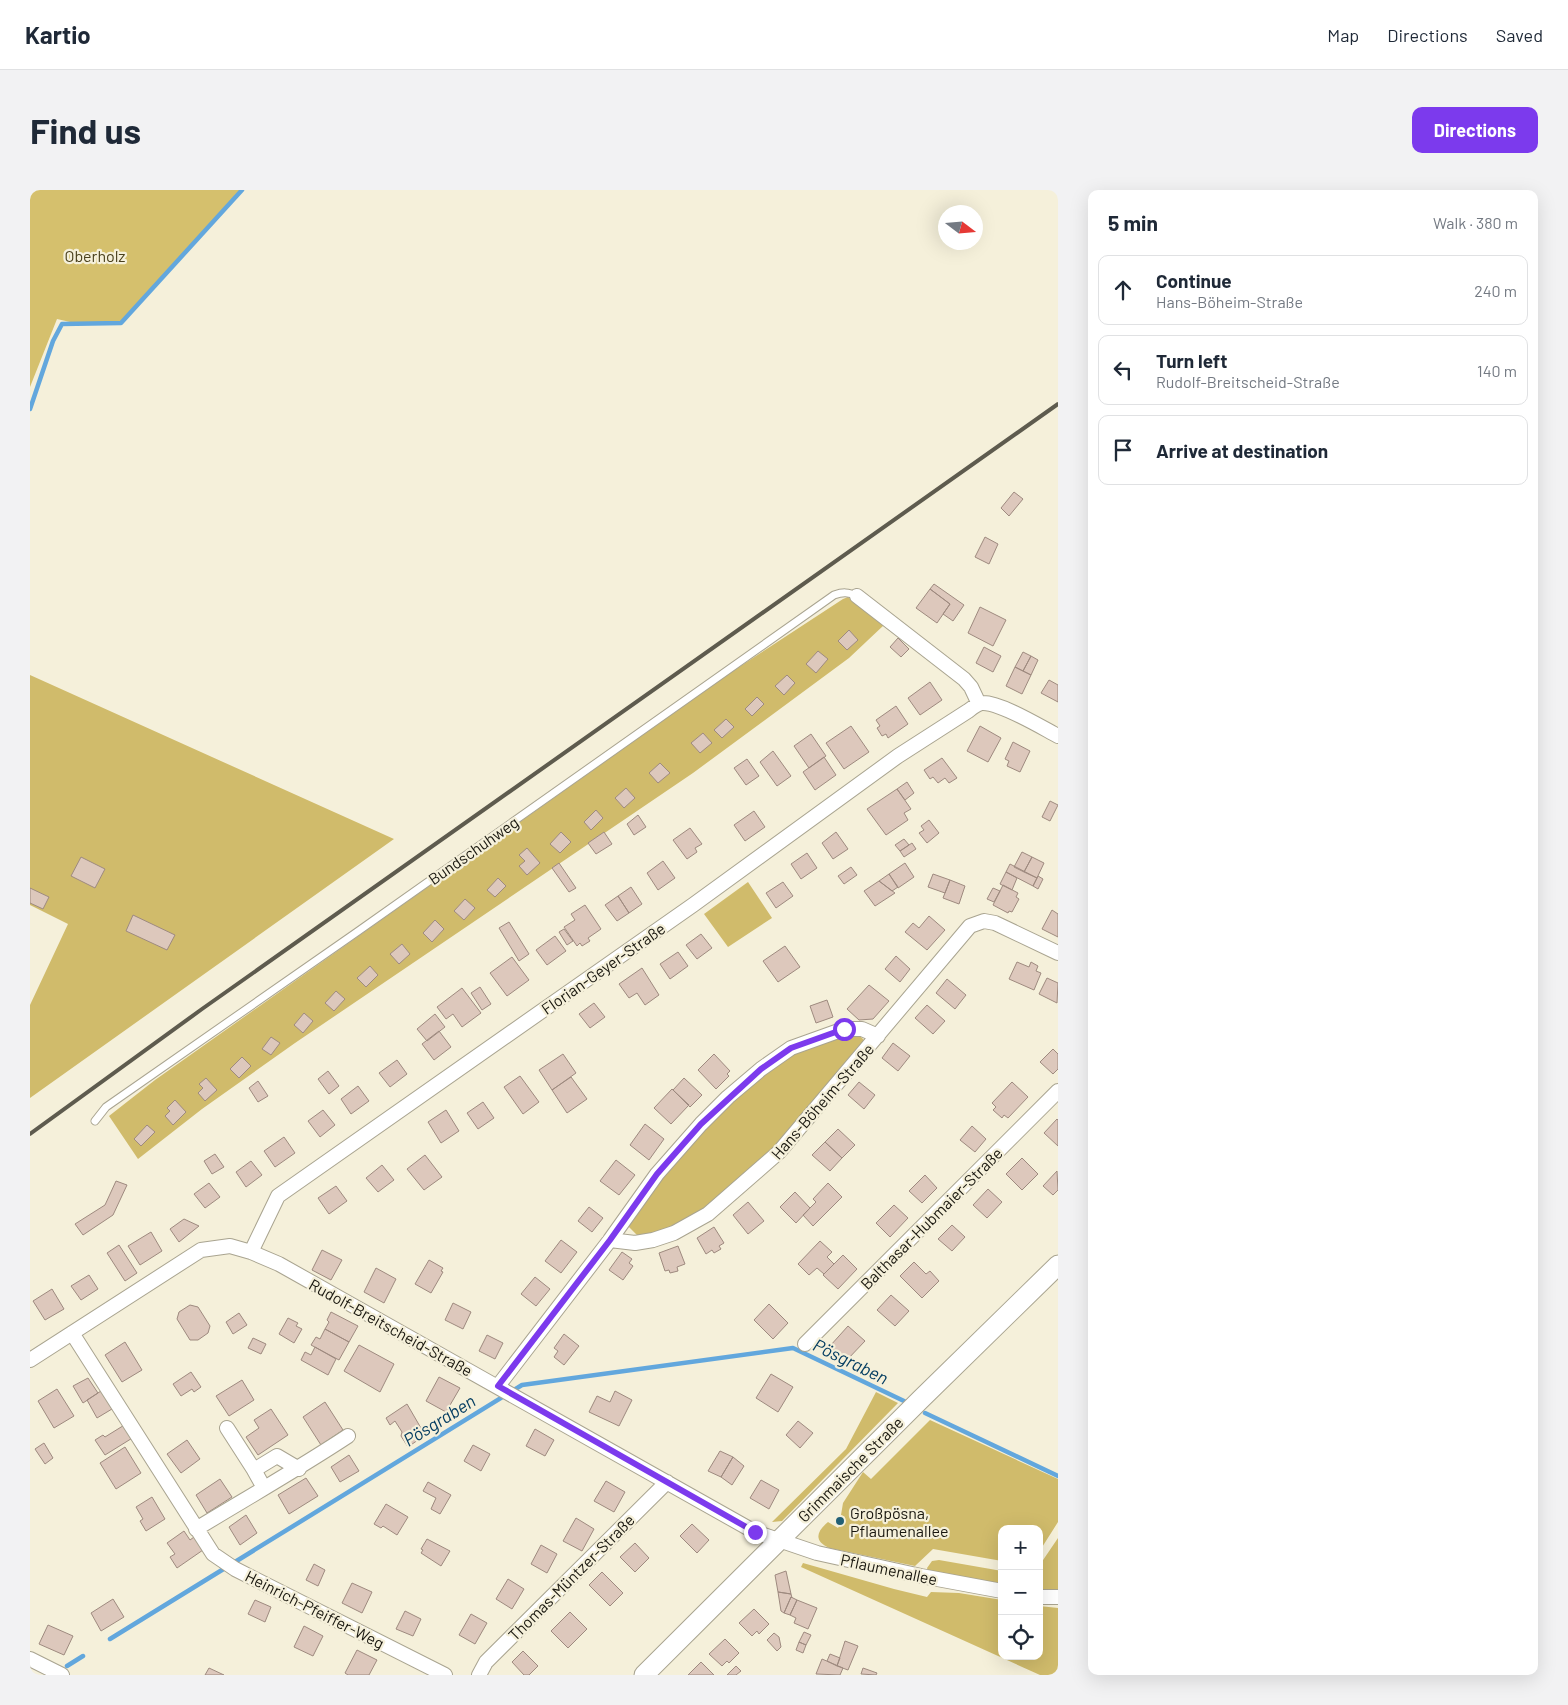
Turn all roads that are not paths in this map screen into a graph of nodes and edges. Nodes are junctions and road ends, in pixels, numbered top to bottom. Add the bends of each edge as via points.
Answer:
1 (857, 596) joint
2 (978, 704) junction
3 (1058, 736) edge
4 (1058, 953) edge
5 (878, 1036) junction
6 (1058, 1092) edge
7 (96, 1121) dead end
8 (610, 1240) junction
9 (250, 1252) junction
10 (1058, 1265) edge
11 (72, 1333) junction
12 (805, 1344) dead end
13 (30, 1360) edge
14 (506, 1391) junction
15 (227, 1428) dead end
16 (348, 1436) dead end
17 (299, 1469) junction
18 (254, 1470) junction
19 (667, 1482) junction
20 (264, 1488) junction
21 (196, 1529) junction
22 (778, 1541) junction
23 (998, 1590) edge
24 (1043, 1597) edge
25 (1058, 1597) edge
26 (30, 1659) edge
27 (60, 1674) edge
28 (445, 1675) edge
29 (479, 1675) edge
30 (644, 1675) edge

1 - 2 street via 964,680 972,688
1 - 7 lane, Bundschuhweg via 849,592 834,595 106,1107
2 - 3 street via 1003,708
2 - 9 street, Florian-Geyer-Straße via 898,756 717,888 278,1196
4 - 5 street, Hans-Böheim-Straße via 995,923 984,921 970,926
5 - 8 street, Hans-Böheim-Straße via 780,1152 708,1214 674,1233 653,1240 635,1243
5 - 8 street, Hans-Böheim-Straße via 862,1029 844,1029 791,1048 761,1069 728,1097 657,1174
6 - 12 street, Balthasar-Hubmaier-Straße
8 - 14 street, Hans-Böheim-Straße
9 - 11 street, Rudolf-Breitscheid-Straße via 230,1246 201,1250
9 - 14 street, Rudolf-Breitscheid-Straße via 278,1264
10 - 22 main road, Grimmaische Straße
11 - 13 street, Rudolf-Breitscheid-Straße
11 - 21 street, Heinrich-Pfeiffer-Weg
14 - 19 street, Rudolf-Breitscheid-Straße
15 - 18 street
16 - 17 street
17 - 18 street via 277,1456
17 - 20 street
18 - 20 street
19 - 22 street, Rudolf-Breitscheid-Straße via 755,1532
19 - 29 street, Thomas-Müntzer-Straße via 486,1662
20 - 21 street
21 - 28 street, Heinrich-Pfeiffer-Weg via 213,1554 228,1564
22 - 23 street, Pflaumenallee via 817,1553
22 - 30 main road, Grimmaische Straße
24 - 25 street
26 - 27 street

